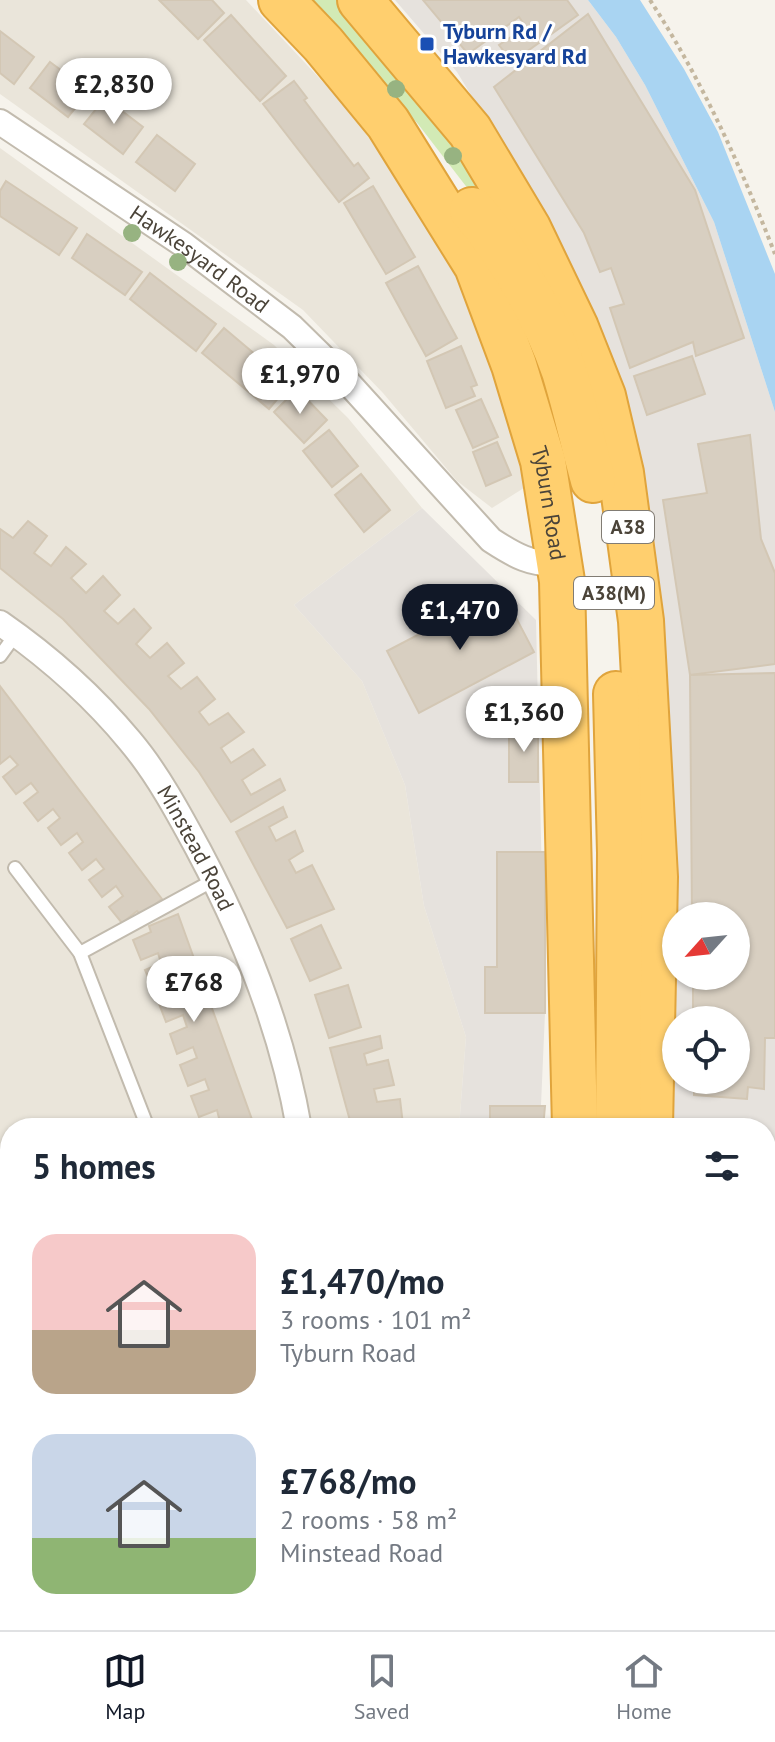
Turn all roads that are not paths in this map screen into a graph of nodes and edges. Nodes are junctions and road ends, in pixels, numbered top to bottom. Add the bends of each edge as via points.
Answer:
1 (281, 0) edge
2 (360, 0) edge
3 (0, 122) edge
4 (388, 123) junction
5 (561, 563) junction
6 (8, 629) edge
7 (0, 656) edge
8 (15, 868) dead end
9 (214, 880) junction
10 (80, 953) junction
11 (144, 1118) edge
12 (297, 1118) edge
13 (575, 1118) edge
14 (618, 1118) edge
15 (650, 1118) edge

1 - 4 highway, Tyburn Road
2 - 15 highway, A38 via 470,131 528,228 603,396 621,473 641,621 655,877
3 - 5 street, Hawkesyard Road via 184,245 292,327 491,540 518,558
4 - 5 highway, Tyburn Road via 477,266 543,461
4 - 14 highway, A38(M) via 490,231 531,298 563,370 599,502 614,593
5 - 13 highway, Tyburn Road
6 - 7 lane
6 - 9 street, Minstead Road via 87,693 132,743 177,810
8 - 10 lane
9 - 10 lane
9 - 12 street, Minstead Road via 262,984
10 - 11 lane

